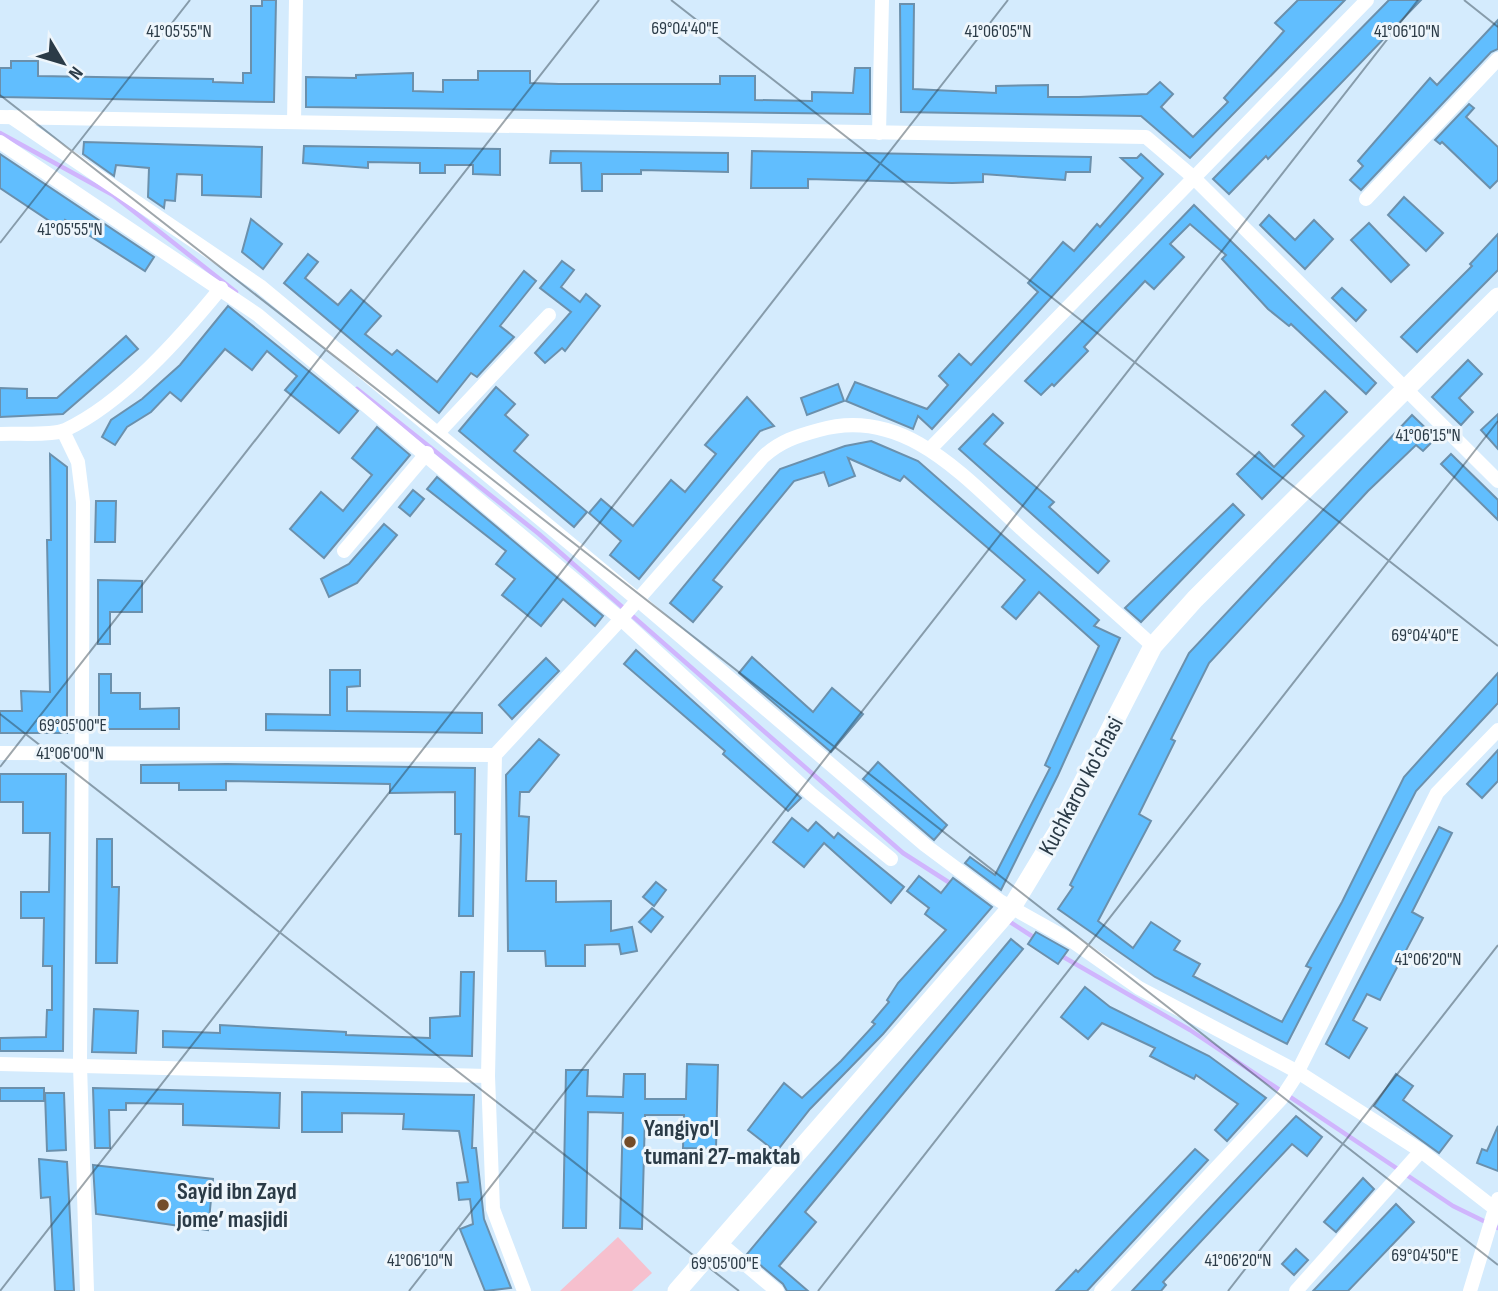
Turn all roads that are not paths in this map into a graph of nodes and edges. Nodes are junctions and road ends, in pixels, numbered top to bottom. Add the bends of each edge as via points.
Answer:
1 (296, 0) edge
2 (882, 0) edge
3 (1367, 0) edge
4 (1498, 58) edge
5 (5, 117) edge
6 (294, 122) junction
7 (879, 133) junction
8 (0, 142) edge
9 (1193, 177) junction
10 (1366, 200) dead end
11 (221, 288) junction
12 (1498, 297) edge
13 (549, 315) dead end
14 (1408, 388) junction
15 (63, 431) junction
16 (438, 433) junction
17 (0, 434) edge
18 (931, 448) junction
19 (427, 453) junction
20 (1498, 481) edge
21 (344, 551) dead end
22 (637, 601) junction
23 (622, 618) junction
24 (1153, 646) junction
25 (1498, 730) edge
26 (84, 752) junction
27 (0, 753) edge
28 (495, 755) junction
29 (891, 859) dead end
30 (1012, 907) junction
31 (0, 1064) edge
32 (80, 1065) junction
33 (1296, 1075) junction
34 (488, 1076) junction
35 (1417, 1157) junction
36 (1497, 1206) edge
37 (720, 1243) junction
38 (87, 1291) edge
39 (524, 1291) edge
40 (677, 1291) edge
41 (776, 1291) edge
42 (1101, 1291) edge
43 (1296, 1291) edge
44 (1470, 1291) edge

1 - 6 street
2 - 7 street
3 - 9 street
4 - 10 street
5 - 6 street
5 - 16 street via 260,286
6 - 7 street
7 - 9 street via 1146,137
8 - 11 street
9 - 14 street
9 - 18 street
11 - 15 street via 168,349 117,396
11 - 19 street
12 - 14 main road, Kuchkarov ko'chasi
13 - 16 street
14 - 20 street
14 - 24 main road, Kuchkarov ko'chasi via 1195,598
15 - 17 street
15 - 26 street via 78,461 83,502
16 - 22 street
18 - 22 street via 862,423 788,439 762,457
18 - 24 street
19 - 21 street
19 - 23 street
22 - 23 street
22 - 30 street via 925,845
23 - 28 street
23 - 29 street via 811,794
24 - 30 main road, Kuchkarov ko'chasi via 1058,831
25 - 33 street via 1437,793
26 - 27 street
26 - 28 street
26 - 32 street
28 - 34 street
30 - 33 street via 1075,943 1139,988
30 - 37 main road, Kuchkarov ko'chasi
31 - 32 street
32 - 34 street
32 - 38 street
33 - 35 street
33 - 42 street via 1281,1099
34 - 39 street via 493,1209
35 - 36 street
35 - 43 street
36 - 44 street
37 - 40 main road, Kuchkarov ko'chasi
37 - 41 street

